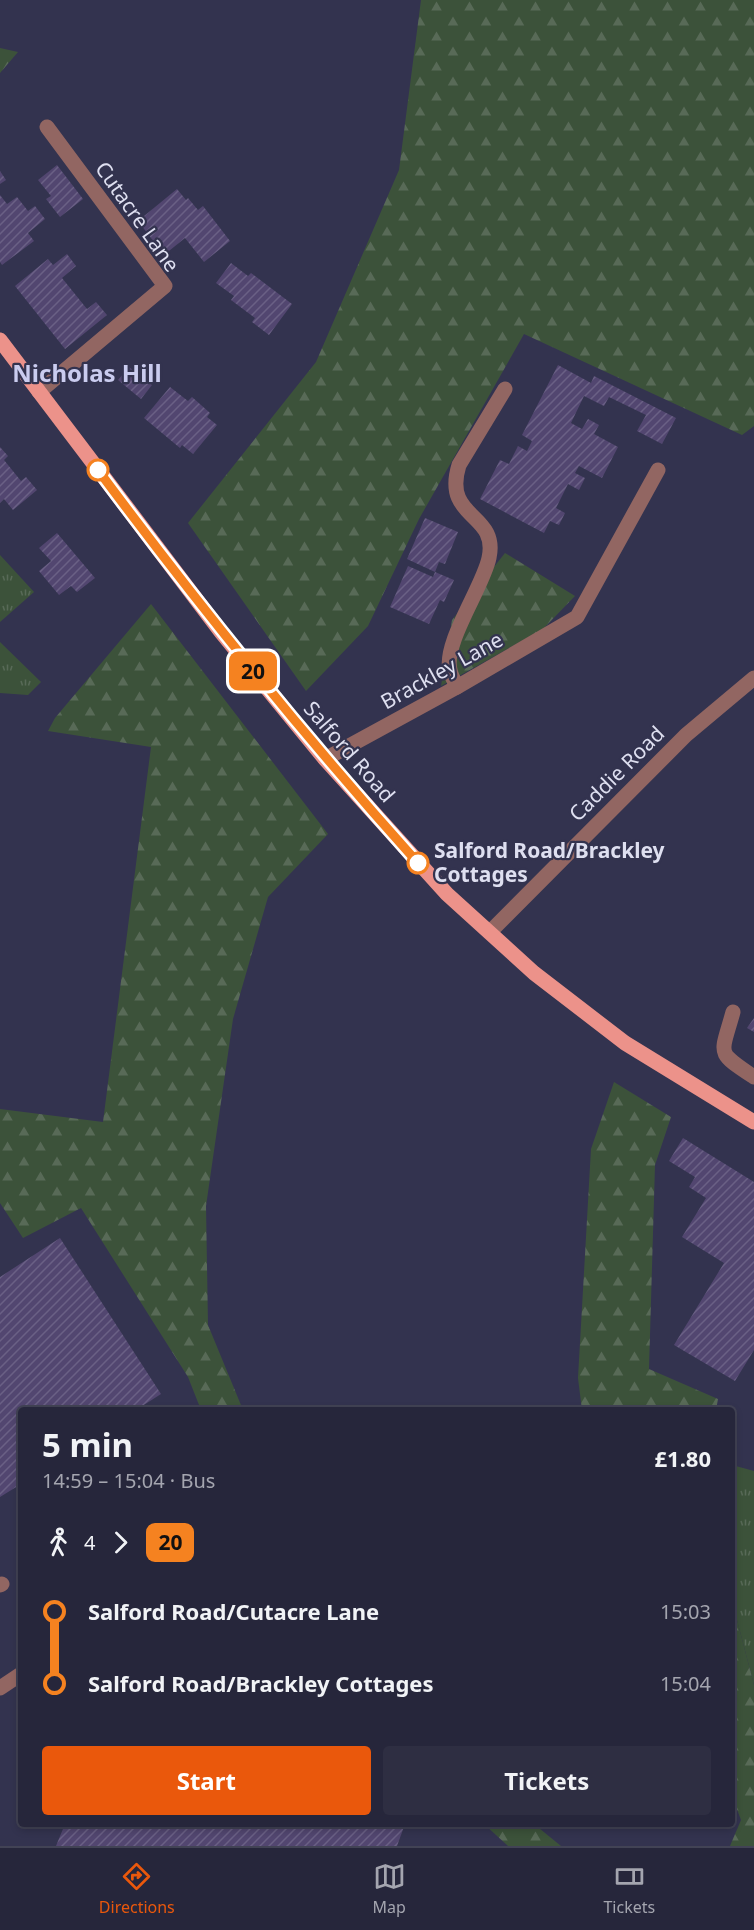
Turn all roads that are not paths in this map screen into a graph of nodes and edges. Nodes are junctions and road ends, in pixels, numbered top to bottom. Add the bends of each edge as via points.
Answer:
1 (47, 127) dead end
2 (0, 340) edge
3 (505, 389) dead end
4 (39, 392) junction
5 (658, 470) dead end
6 (754, 678) edge
7 (457, 687) junction
8 (325, 759) junction
9 (490, 932) junction
10 (733, 1012) dead end
11 (754, 1077) edge
12 (754, 1122) edge
13 (18, 1676) edge
14 (0, 1688) edge

1 - 4 street, Cutacre Lane via 165,286
2 - 4 main road, Salford Road
3 - 7 street via 456,476 457,496 484,526 490,547 486,567 451,653 450,672
4 - 8 main road, Salford Road via 221,632
5 - 7 street, Brackley Lane via 577,617
6 - 9 street, Caddie Road via 686,735
7 - 8 street, Brackley Lane
8 - 9 main road, Salford Road via 447,894
9 - 12 main road, Salford Road via 534,973 625,1043
10 - 11 street via 723,1053
13 - 14 street

